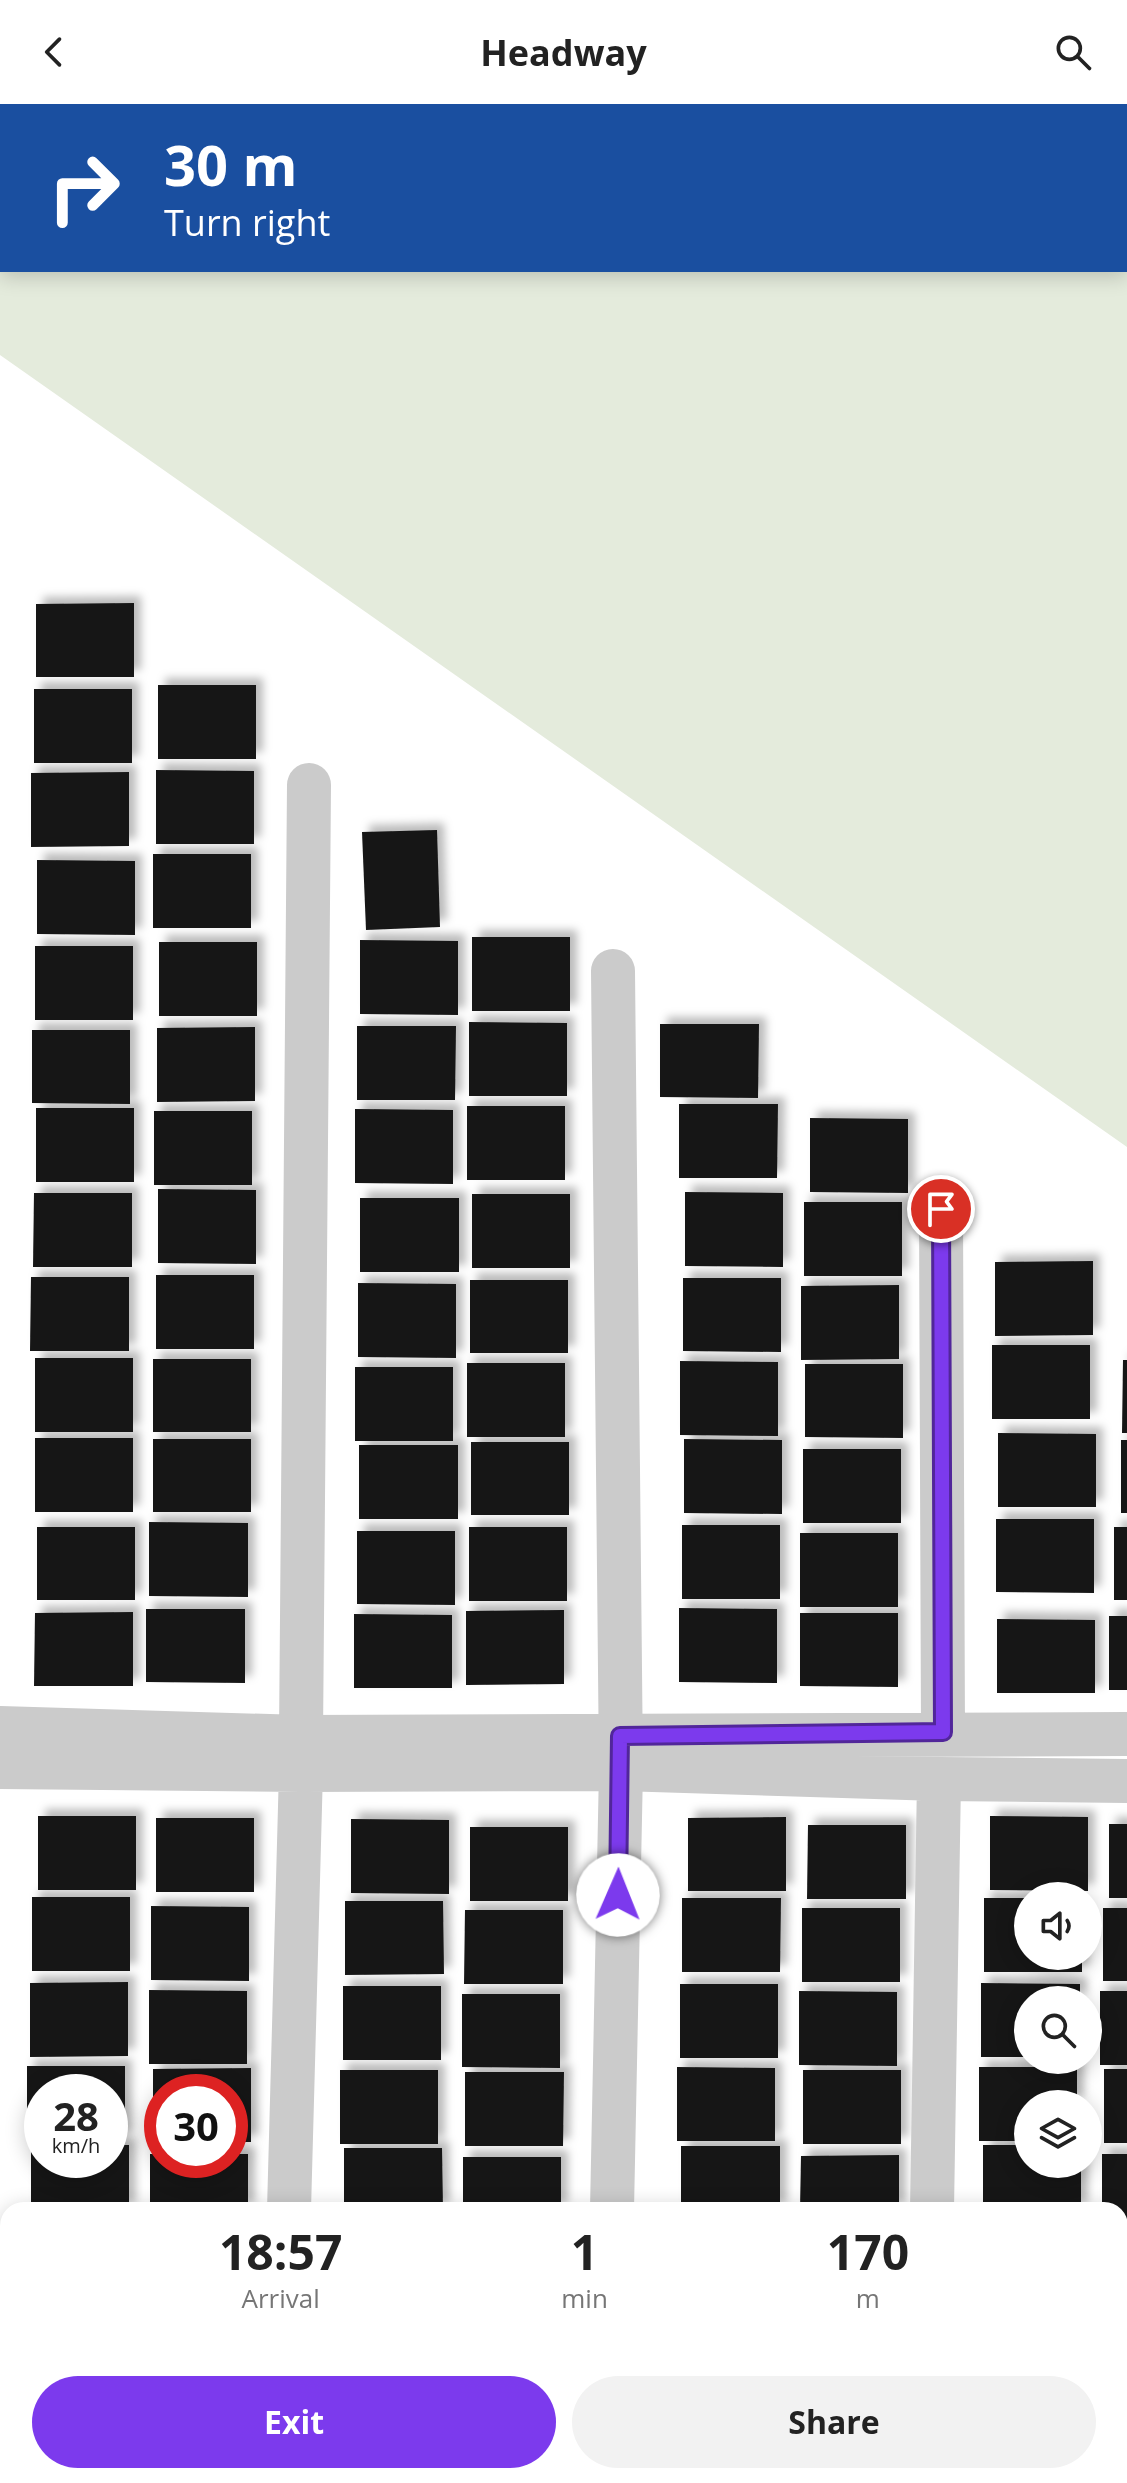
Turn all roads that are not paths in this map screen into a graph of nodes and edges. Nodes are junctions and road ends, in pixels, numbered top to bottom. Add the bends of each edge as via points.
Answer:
1 (309, 785) dead end
2 (613, 971) dead end
3 (941, 1209) dead end
4 (0, 1728) edge
5 (943, 1732) junction
6 (1127, 1734) edge
7 (620, 1753) junction
8 (301, 1754) junction
9 (0, 1767) edge
10 (939, 1779) junction
11 (1127, 1781) edge
12 (289, 2202) edge
13 (612, 2202) edge
14 (932, 2202) edge

1 - 8 street
2 - 7 street
3 - 5 street
4 - 8 street
5 - 6 street
5 - 7 street
7 - 8 street
7 - 10 street
7 - 13 street
8 - 9 street
8 - 12 street
10 - 11 street
10 - 14 street

